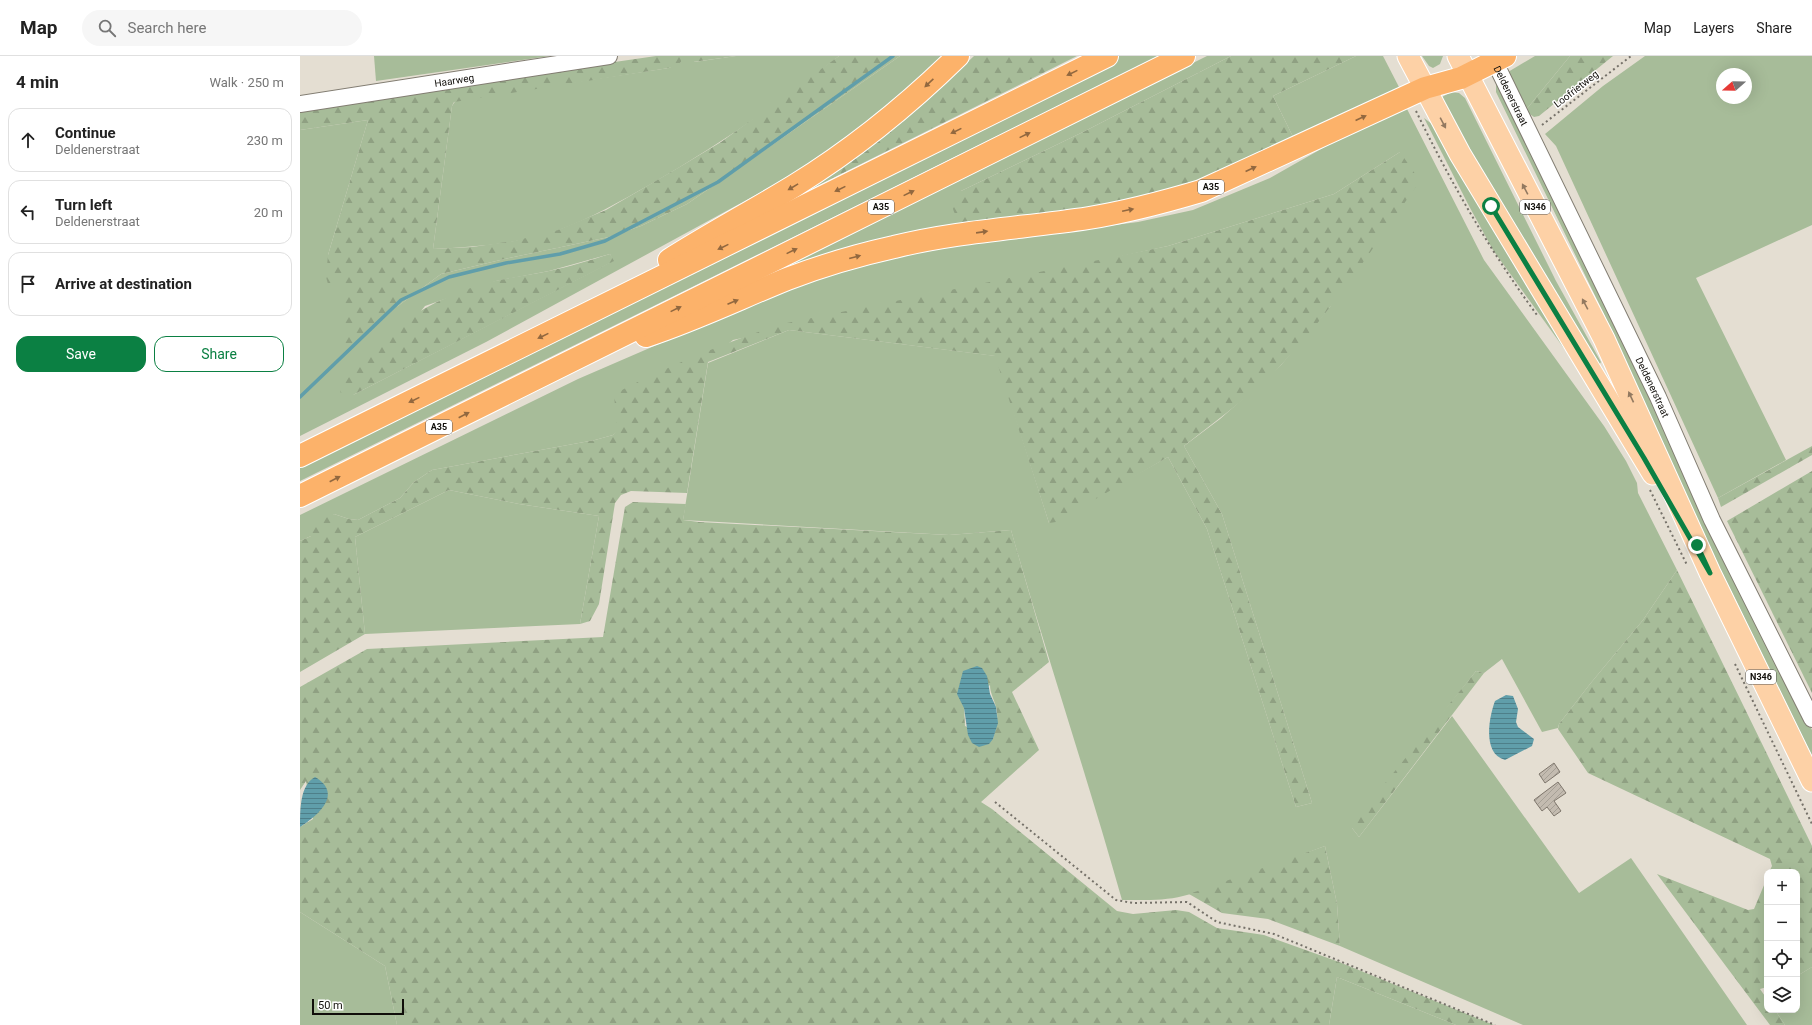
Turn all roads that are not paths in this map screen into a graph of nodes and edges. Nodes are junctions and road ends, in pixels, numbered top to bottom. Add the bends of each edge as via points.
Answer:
1 (608, 56) edge
2 (958, 56) edge
3 (1107, 56) edge
4 (1184, 56) edge
5 (1408, 56) edge
6 (1497, 58) edge
7 (1462, 65) edge
8 (1416, 92) junction
9 (300, 104) edge
10 (578, 319) junction
11 (578, 357) junction
12 (300, 456) edge
13 (300, 496) edge
14 (1710, 573) junction
15 (1812, 719) edge
16 (1812, 781) edge

1 - 9 street, Haarweg
2 -> 10 highway via 878,128 834,160 707,236
3 -> 10 highway
11 -> 4 highway, A35
5 - 8 main road, N346
6 - 7 highway, A35
6 - 15 street, Deldenerstraat via 1658,397 1712,520
7 - 8 highway, A35
14 -> 7 main road, N346 via 1604,339
11 -> 8 highway, A35 via 685,323 787,279 894,246 1090,218 1168,201 1200,191
8 -> 14 main road, N346 via 1460,154 1644,458
10 -> 12 highway
13 -> 11 highway, A35
14 - 16 main road, N346

